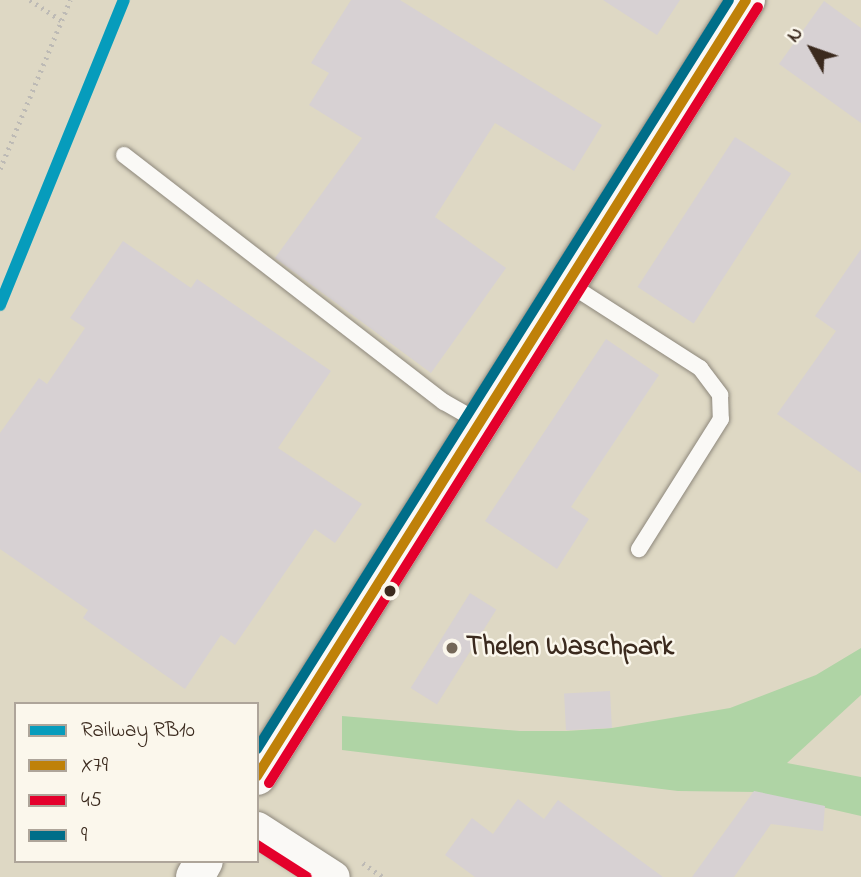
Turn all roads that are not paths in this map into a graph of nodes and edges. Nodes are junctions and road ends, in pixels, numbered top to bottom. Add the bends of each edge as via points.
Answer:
1 (746, 0) edge
2 (124, 155) dead end
3 (569, 284) junction
4 (481, 423) junction
5 (639, 549) dead end
6 (259, 773) edge
7 (259, 829) edge
8 (333, 877) edge

1 - 3 street
2 - 4 lane via 444,402
3 - 4 street
3 - 5 lane via 700,368 720,395 721,419
4 - 6 street
7 - 8 street

